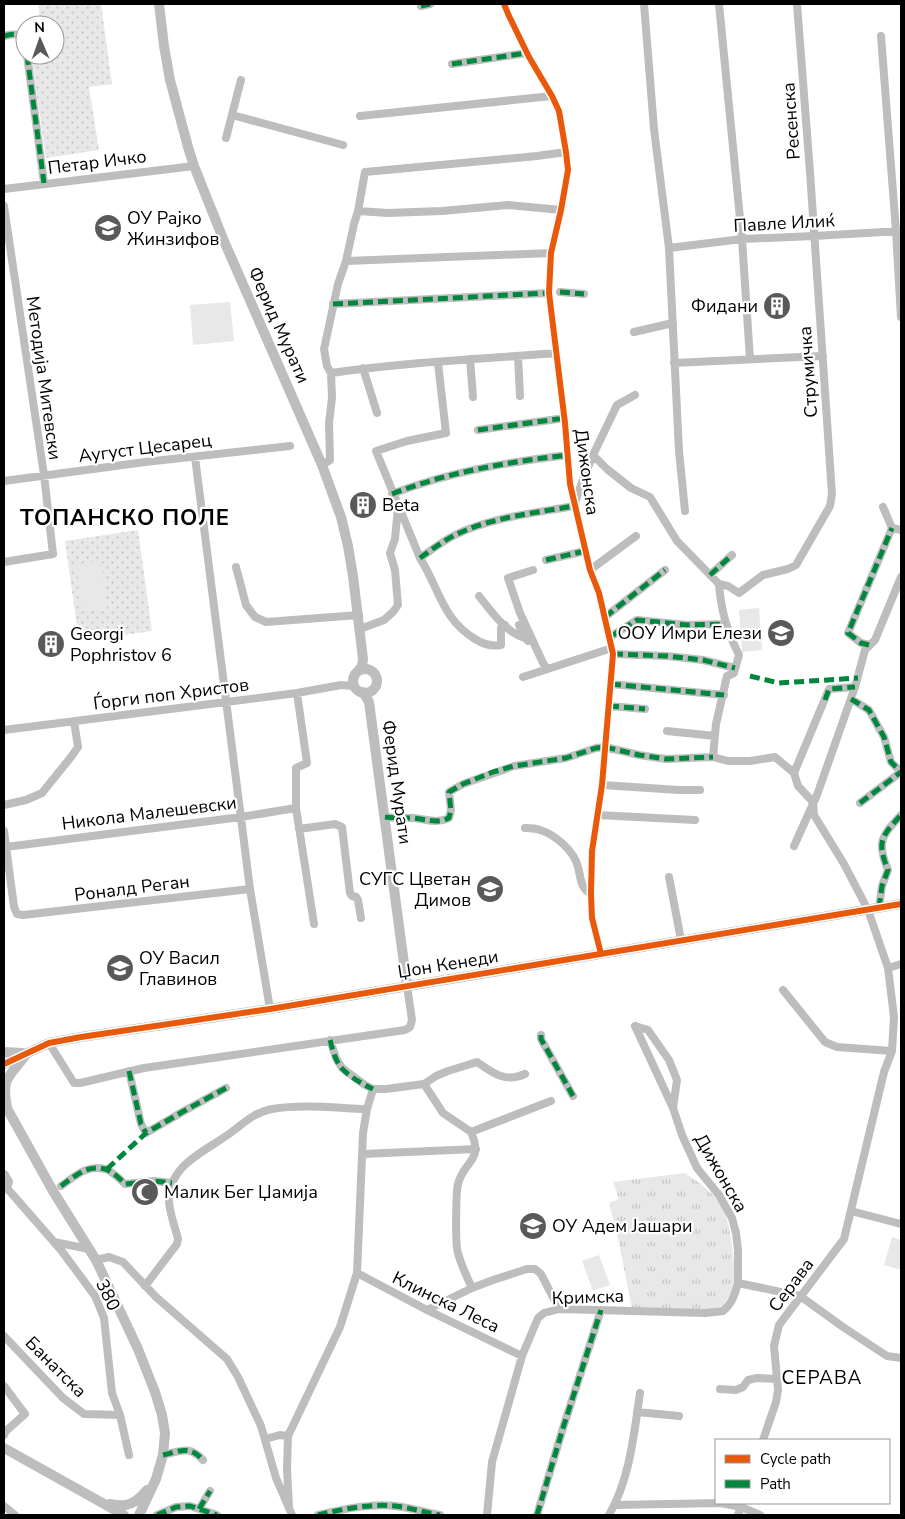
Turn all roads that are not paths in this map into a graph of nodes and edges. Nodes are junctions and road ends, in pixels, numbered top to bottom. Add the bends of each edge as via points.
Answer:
1 (159, 4) edge
2 (430, 4) edge
3 (504, 4) edge
4 (644, 4) edge
5 (719, 4) edge
6 (797, 4) edge
7 (421, 6) dead end
8 (881, 36) dead end
9 (527, 53) junction
10 (452, 64) dead end
11 (28, 65) edge
12 (241, 80) dead end
13 (552, 96) junction
14 (232, 115) junction
15 (360, 116) dead end
16 (226, 138) dead end
17 (343, 145) dead end
18 (566, 152) junction
19 (194, 166) junction
20 (44, 183) junction
21 (4, 189) edge
22 (4, 206) edge
23 (561, 210) junction
24 (358, 211) junction
25 (899, 231) edge
26 (814, 236) junction
27 (742, 239) junction
28 (669, 248) junction
29 (551, 253) junction
30 (346, 261) junction
31 (560, 292) dead end
32 (549, 293) junction
33 (584, 294) dead end
34 (334, 304) junction
35 (901, 317) edge
36 (673, 323) junction
37 (634, 332) dead end
38 (557, 353) junction
39 (518, 356) junction
40 (823, 356) junction
41 (470, 359) junction
42 (750, 359) junction
43 (438, 363) junction
44 (674, 363) junction
45 (364, 368) junction
46 (332, 373) junction
47 (635, 395) dead end
48 (520, 396) dead end
49 (473, 397) dead end
50 (377, 413) dead end
51 (565, 418) junction
52 (478, 430) dead end
53 (290, 446) dead end
54 (593, 455) junction
55 (195, 456) junction
56 (568, 456) junction
57 (322, 465) junction
58 (44, 475) junction
59 (4, 481) edge
60 (392, 494) junction
61 (398, 502) junction
62 (574, 506) junction
63 (883, 507) dead end
64 (685, 511) dead end
65 (892, 528) junction
66 (901, 530) edge
67 (636, 536) dead end
68 (585, 551) junction
69 (732, 555) dead end
70 (420, 558) junction
71 (546, 560) dead end
72 (4, 562) edge
73 (236, 567) dead end
74 (533, 570) dead end
75 (590, 570) junction
76 (665, 570) dead end
77 (710, 575) junction
78 (901, 577) edge
79 (719, 584) junction
80 (479, 596) dead end
81 (359, 615) junction
82 (605, 617) junction
83 (725, 624) junction
84 (505, 625) junction
85 (519, 625) dead end
86 (360, 628) junction
87 (610, 637) junction
88 (525, 638) junction
89 (869, 645) junction
90 (535, 647) junction
91 (613, 651) junction
92 (735, 668) junction
93 (547, 669) junction
94 (359, 676) junction
95 (523, 677) dead end
96 (611, 684) junction
97 (855, 687) junction
98 (297, 692) junction
99 (368, 692) junction
100 (724, 695) junction
101 (851, 699) junction
102 (226, 702) junction
103 (609, 706) junction
104 (645, 710) dead end
105 (74, 721) junction
106 (4, 730) edge
107 (668, 731) dead end
108 (715, 736) junction
109 (605, 747) junction
110 (713, 757) junction
111 (901, 772) edge
112 (794, 773) junction
113 (602, 785) junction
114 (700, 790) dead end
115 (813, 802) junction
116 (860, 803) dead end
117 (4, 805) edge
118 (296, 808) junction
119 (597, 815) junction
120 (901, 815) edge
121 (241, 817) junction
122 (386, 817) junction
123 (695, 820) dead end
124 (525, 828) dead end
125 (299, 829) junction
126 (4, 831) edge
127 (794, 846) dead end
128 (6, 847) junction
129 (669, 876) dead end
130 (250, 889) junction
131 (591, 894) junction
132 (901, 904) edge
133 (879, 908) junction
134 (868, 910) junction
135 (360, 918) dead end
136 (314, 924) dead end
137 (681, 940) junction
138 (601, 954) junction
139 (901, 964) edge
140 (888, 968) junction
141 (407, 986) junction
142 (783, 990) dead end
143 (270, 1009) junction
144 (541, 1035) dead end
145 (330, 1040) junction
146 (49, 1043) junction
147 (892, 1051) junction
148 (4, 1052) edge
149 (27, 1053) junction
150 (4, 1064) edge
151 (129, 1071) junction
152 (525, 1074) dead end
153 (424, 1084) junction
154 (226, 1088) dead end
155 (374, 1089) junction
156 (572, 1096) dead end
157 (551, 1101) dead end
158 (6, 1107) edge
159 (673, 1108) junction
160 (367, 1109) junction
161 (471, 1132) junction
162 (476, 1149) junction
163 (362, 1154) junction
164 (4, 1175) edge
165 (172, 1183) junction
166 (61, 1186) dead end
167 (5, 1188) edge
168 (851, 1210) junction
169 (901, 1224) edge
170 (54, 1242) junction
171 (89, 1249) junction
172 (96, 1260) junction
173 (357, 1273) junction
174 (738, 1283) junction
175 (145, 1286) junction
176 (472, 1288) junction
177 (800, 1296) junction
178 (559, 1309) junction
179 (428, 1310) junction
180 (601, 1310) junction
181 (4, 1336) edge
182 (522, 1356) junction
183 (901, 1358) edge
184 (777, 1379) junction
185 (4, 1386) edge
186 (720, 1389) dead end
187 (640, 1393) dead end
188 (637, 1412) junction
189 (120, 1415) junction
190 (679, 1416) dead end
191 (4, 1435) edge
192 (288, 1436) junction
193 (265, 1439) junction
194 (763, 1439) edge
195 (4, 1448) edge
196 (129, 1455) dead end
197 (163, 1455) junction
198 (203, 1460) dead end
199 (156, 1479) junction
200 (210, 1491) dead end
201 (147, 1499) junction
202 (100, 1502) junction
203 (715, 1503) edge
204 (615, 1505) junction
205 (741, 1505) edge
206 (4, 1506) edge
207 (199, 1509) junction
208 (290, 1512) edge
209 (118, 1514) edge
210 (15, 1515) edge
211 (139, 1515) edge
212 (149, 1515) edge
213 (157, 1515) edge
214 (217, 1515) edge
215 (318, 1515) edge
216 (440, 1515) edge
217 (488, 1515) edge
218 (537, 1515) edge
219 (609, 1515) edge
220 (738, 1515) edge
221 (760, 1515) edge

1 - 19 street, Ферид Мурати via 170,80
2 - 7 street
3 - 9 street, Дижонска
4 - 28 street via 654,128
5 - 27 street
6 - 26 street, Ресенска
8 - 25 street
9 - 10 street
9 - 13 street, Дижонска
11 - 20 street
12 - 14 street
13 - 15 street
13 - 18 street, Дижонска via 559,111
14 - 16 street
14 - 17 street
18 - 23 street, Дижонска via 568,170
18 - 24 street via 365,172
19 - 20 street, Петар Ичко
19 - 57 street, Ферид Мурати
20 - 21 street, Петар Ичко
22 - 58 street, Методија Митевски
23 - 24 street via 508,205 442,211
23 - 29 street, Дижонска
24 - 30 street
25 - 26 street, Павле Илиќ
25 - 35 street
26 - 27 street, Павле Илиќ
26 - 40 street, Струмичка
27 - 28 street, Павле Илиќ
27 - 42 street
28 - 36 street
29 - 30 street
29 - 32 street, Дижонска
30 - 34 street
31 - 33 street
32 - 34 street
32 - 38 street, Дижонска
34 - 46 street via 324,350
36 - 37 street
36 - 44 street
38 - 39 street
38 - 51 street, Дижонска
39 - 41 street
39 - 48 street
40 - 42 street
40 - 79 street, Струмичка via 832,494 830,506 796,565 763,575 739,593
41 - 43 street
41 - 49 street
42 - 44 street
43 - 45 street
43 - 60 street via 446,434 376,451
44 - 64 street
45 - 46 street
45 - 50 street
46 - 57 street via 330,460
47 - 54 street via 617,405
51 - 52 street
51 - 56 street, Дижонска
53 - 55 street, Аугуст Цесарец
54 - 62 street
54 - 77 street via 631,488 650,497 677,540
55 - 58 street, Аугуст Цесарец
55 - 102 street
56 - 60 street via 501,464 415,485
56 - 62 street, Дижонска
57 - 81 street, Ферид Мурати via 344,526
58 - 59 street, Аугуст Цесарец
58 - 72 street, Методија Митевски via 53,554
60 - 61 street
61 - 70 street
61 - 86 street via 395,539 390,553 398,605 384,620
62 - 68 street, Дижонска
62 - 70 street via 476,526
63 - 65 street
65 - 66 street
65 - 89 street via 848,633
67 - 75 street
68 - 71 street
68 - 75 street, Дижонска
69 - 77 street
70 - 84 street via 442,604 466,634 493,647 500,645 501,628
73 - 81 street via 246,605 255,617 266,622
74 - 90 street via 508,578
75 - 82 street, Дижонска
76 - 82 street
77 - 79 street
78 - 89 street via 875,640
79 - 83 street
80 - 84 street
81 - 86 street, Ферид Мурати
82 - 87 street, Дижонска
83 - 87 street via 687,626 637,620
83 - 92 street via 739,655
84 - 88 street via 517,636
85 - 88 street
86 - 94 street, Ферид Мурати via 363,659
87 - 91 street, Дижонска
88 - 90 street
89 - 97 street
90 - 93 street
91 - 92 street via 703,660
91 - 93 street
91 - 96 street, Дижонска
92 - 100 street via 734,673 727,676
93 - 95 street
94 - 98 street, Ѓорги поп Христов via 341,686
94 - 99 street via 357,689
94 - 99 street via 374,672 378,678 378,683
96 - 100 street
96 - 103 street, Дижонска
97 - 101 street
97 - 112 street via 829,689
98 - 102 street, Ѓорги поп Христов
98 - 118 street via 307,763 296,768
99 - 122 street, Ферид Мурати
100 - 108 street
101 - 111 street via 869,710 884,737 891,762
101 - 115 street
102 - 105 street, Ѓорги поп Христов
102 - 121 street
103 - 104 street
103 - 109 street, Дижонска
105 - 106 street, Ѓорги поп Христов
105 - 117 street via 78,747 42,793
107 - 108 street
108 - 110 street
109 - 110 street via 666,759
109 - 113 street, Дижонска
109 - 122 street via 566,758 514,766 462,784 450,792 451,810 444,820
110 - 112 street via 728,761 775,757
111 - 116 street
112 - 115 street via 798,786
113 - 114 street
113 - 119 street, Дижонска
115 - 127 street
115 - 134 street, Серава via 814,815
118 - 121 street, Никола Малешевски
118 - 125 street
119 - 123 street
119 - 131 street, Дижонска
120 - 133 street via 882,841 888,870
121 - 128 street, Никола Малешевски
121 - 130 street
122 - 141 street, Ферид Мурати
124 - 131 street via 539,829 551,835 573,855 581,884
125 - 135 street via 336,824 342,827 350,893 358,900
125 - 136 street
126 - 128 street
128 - 130 street, Роналд Реган via 17,914
129 - 137 street
130 - 143 street
131 - 138 street, Дижонска via 592,918
132 - 133 street, Џон Кенеди
133 - 134 street, Џон Кенеди
134 - 137 street, Џон Кенеди
134 - 140 street, Серава
137 - 138 street, Џон Кенеди
138 - 141 street, Џон Кенеди
139 - 140 street
140 - 147 street, Серава via 894,1017
141 - 143 street, Џон Кенеди
141 - 145 street via 412,1020 408,1029
142 - 147 street via 825,1042 836,1047
143 - 146 street, Џон Кенеди
144 - 156 street
145 - 151 street
145 - 155 street via 342,1068
146 - 149 street, Џон Кенеди
146 - 151 street via 74,1083
147 - 168 street, Серава via 884,1072
148 - 149 street
149 - 150 street, Џон Кенеди
149 - 158 street via 6,1080
151 - 154 street via 137,1110 146,1133
152 - 153 street via 517,1078 500,1077 477,1062 436,1076
153 - 155 street
153 - 161 street via 443,1113
155 - 160 street
157 - 161 street
158 - 171 street
159 - 159 street, Дижонска via 635,1026 648,1030 669,1060 677,1080
159 - 174 street, Дижонска via 697,1168 719,1195 732,1218 737,1241
160 - 163 street
160 - 165 street via 301,1107 258,1113 188,1160
161 - 162 street
162 - 163 street
162 - 176 street via 459,1180 457,1193 457,1252
163 - 173 street
164 - 167 street, 380 via 8,1182
165 - 166 street via 125,1184 107,1169 97,1169 85,1170
165 - 175 street via 169,1201 177,1244
167 - 170 street, 380
168 - 169 street
168 - 177 street, Серава via 844,1239
170 - 171 street
170 - 189 street, 380 via 95,1296 104,1318 112,1393
171 - 172 street
172 - 175 street via 116,1258
172 - 197 street via 155,1392 165,1433
173 - 179 street, Клинска Леса
173 - 192 street via 340,1327
174 - 177 street
174 - 180 street, Кримска via 732,1302 722,1311
175 - 193 street via 227,1359
176 - 178 street via 535,1269 541,1274
176 - 179 street
177 - 183 street via 887,1356
177 - 184 street, Серава via 779,1325 774,1346
178 - 180 street, Кримска
178 - 182 street, Кримска via 538,1318
179 - 182 street, Клинска Леса
180 - 218 street
181 - 189 street, Банатска via 63,1398 84,1414
182 - 217 street, Кримска via 492,1462
184 - 186 street via 757,1378 748,1380 736,1390
184 - 194 street, Серава via 776,1402
185 - 191 street via 25,1414
187 - 188 street
188 - 190 street
188 - 204 street via 628,1464
189 - 196 street, 380
192 - 193 street
192 - 208 street
193 - 208 street
195 - 202 street
197 - 198 street via 192,1450
197 - 199 street
199 - 201 street
199 - 202 street via 138,1501 121,1506
200 - 207 street
201 - 211 street
201 - 212 street
202 - 209 street
203 - 204 street
204 - 219 street
205 - 220 street
205 - 221 street
206 - 210 street
207 - 213 street via 176,1507
207 - 214 street
215 - 216 street via 383,1505

